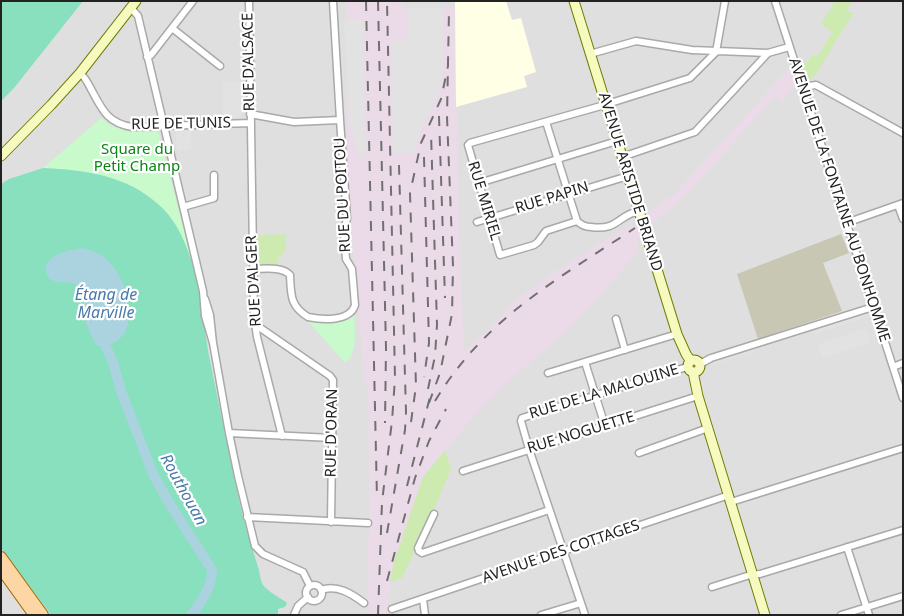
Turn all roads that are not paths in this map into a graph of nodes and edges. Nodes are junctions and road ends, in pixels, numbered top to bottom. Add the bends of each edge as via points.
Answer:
1 (193, 1) edge
2 (249, 1) edge
3 (334, 1) edge
4 (574, 1) edge
5 (725, 1) edge
6 (775, 1) edge
7 (134, 4) edge
8 (172, 28) junction
9 (789, 47) junction
10 (716, 52) junction
11 (768, 53) junction
12 (590, 54) junction
13 (147, 57) junction
14 (220, 66) dead end
15 (80, 73) junction
16 (802, 87) junction
17 (606, 105) junction
18 (250, 114) junction
19 (340, 120) junction
20 (546, 122) junction
21 (250, 123) junction
22 (163, 125) junction
23 (903, 133) edge
24 (617, 141) junction
25 (1, 156) edge
26 (622, 157) junction
27 (558, 158) junction
28 (214, 176) dead end
29 (628, 176) junction
30 (479, 183) junction
31 (568, 193) junction
32 (900, 204) edge
33 (183, 207) junction
34 (639, 211) junction
35 (489, 218) junction
36 (903, 219) edge
37 (576, 221) junction
38 (477, 222) dead end
39 (846, 223) junction
40 (253, 269) junction
41 (874, 307) junction
42 (616, 319) dead end
43 (256, 325) junction
44 (677, 334) junction
45 (625, 350) junction
46 (585, 362) junction
47 (903, 363) edge
48 (700, 364) joint
49 (690, 366) junction
50 (892, 366) junction
51 (548, 374) dead end
52 (595, 395) junction
53 (698, 396) junction
54 (903, 398) edge
55 (605, 426) junction
56 (708, 428) junction
57 (229, 434) junction
58 (282, 436) junction
59 (332, 438) junction
60 (903, 448) edge
61 (528, 450) junction
62 (639, 453) dead end
63 (463, 471) dead end
64 (730, 498) junction
65 (549, 510) junction
66 (434, 514) dead end
67 (248, 517) junction
68 (330, 522) junction
69 (368, 522) dead end
70 (903, 530) edge
71 (847, 547) junction
72 (563, 552) junction
73 (1, 557) edge
74 (1, 569) edge
75 (753, 575) junction
76 (310, 586) junction
77 (712, 587) dead end
78 (321, 590) junction
79 (903, 596) edge
80 (308, 598) junction
81 (423, 598) junction
82 (581, 602) junction
83 (364, 603) dead end
84 (866, 607) junction
85 (392, 609) dead end
86 (34, 615) edge
87 (43, 615) edge
88 (294, 615) edge
89 (425, 615) edge
90 (541, 615) edge
91 (585, 615) edge
92 (765, 615) edge
93 (841, 615) edge
94 (869, 615) edge

1 - 8 street
2 - 18 street, RUE D'ALSACE
3 - 19 street
4 - 12 main road, AVENUE ARISTIDE BRIAND
5 - 10 street
6 - 9 street, AVENUE DE LA FONTAINE AU BONHOMME
7 - 13 street
7 - 15 main road
8 - 13 street
8 - 14 street
9 - 11 street
9 - 16 street, AVENUE DE LA FONTAINE AU BONHOMME
10 - 11 street
10 - 12 street via 636,41
10 - 17 street via 690,78
11 - 26 street via 695,132
12 - 17 main road, AVENUE ARISTIDE BRIAND
13 - 22 street
15 - 22 street, RUE DE TUNIS via 114,122 132,126
15 - 25 main road
16 - 23 street via 816,85
16 - 39 street, AVENUE DE LA FONTAINE AU BONHOMME
17 - 20 street
17 - 24 main road, AVENUE ARISTIDE BRIAND
18 - 19 street via 294,122
18 - 21 street, RUE D'ALSACE
19 - 40 street, RUE DU POITOU via 347,218 344,233 346,259 352,269 354,310 344,317 310,318 291,298 290,276 283,270
20 - 27 street
20 - 30 street, RUE MIRIEL via 470,143 468,148
21 - 22 street, RUE DE TUNIS
21 - 40 street, RUE D'ALGER
22 - 33 street
24 - 26 main road, AVENUE ARISTIDE BRIAND
24 - 27 street
26 - 29 main road, AVENUE ARISTIDE BRIAND
27 - 30 street
27 - 31 street
28 - 33 street via 214,198
29 - 31 street, RUE PAPIN
29 - 34 main road, AVENUE ARISTIDE BRIAND
30 - 35 street, RUE MIRIEL
31 - 35 street, RUE PAPIN
31 - 37 street
32 - 36 street
32 - 39 street
33 - 57 street via 203,291 205,316
34 - 37 street via 604,228 587,227
34 - 44 main road, AVENUE ARISTIDE BRIAND
35 - 37 street, RUE MIRIEL via 500,255 534,245 546,231
35 - 38 street, RUE PAPIN
39 - 41 street, AVENUE DE LA FONTAINE AU BONHOMME
40 - 43 street, RUE D'ALGER
41 - 48 street via 710,358
41 - 50 street, AVENUE DE LA FONTAINE AU BONHOMME
42 - 45 street
43 - 58 street, RUE D'ALGER
43 - 59 street, RUE D'ORAN via 330,376 334,385
44 - 45 street
44 - 49 main road, AVENUE ARISTIDE BRIAND
45 - 46 street
46 - 51 street
46 - 52 street
47 - 50 street
48 - 49 main road via 696,360
49 - 52 street, RUE DE LA MALOUINE
49 - 53 main road, AVENUE ARISTIDE BRIAND
50 - 54 street, AVENUE DE LA FONTAINE AU BONHOMME
52 - 55 street
52 - 61 street, RUE DE LA MALOUINE via 522,418
53 - 55 street, RUE NOGUETTE
53 - 56 main road, AVENUE ARISTIDE BRIAND
55 - 61 street, RUE NOGUETTE
56 - 62 street
56 - 64 main road, AVENUE ARISTIDE BRIAND
57 - 58 street
57 - 67 street
58 - 59 street
59 - 68 street, RUE D'ORAN
60 - 64 street, AVENUE DES COTTAGES
61 - 63 street, RUE NOGUETTE
61 - 65 street
64 - 72 street, AVENUE DES COTTAGES
64 - 75 main road, AVENUE ARISTIDE BRIAND
65 - 66 street via 422,553 418,548
65 - 72 street
67 - 68 street
67 - 76 street via 255,546 260,552 303,572
68 - 69 street
70 - 71 street
71 - 75 street
71 - 84 street
72 - 81 street, AVENUE DES COTTAGES
72 - 82 street
73 - 87 main road
74 - 86 main road
75 - 77 street
75 - 92 main road, AVENUE ARISTIDE BRIAND
76 - 78 street
76 - 80 street
78 - 80 street via 319,599
78 - 83 street via 333,587
79 - 84 street
80 - 88 street via 298,606
81 - 85 street, AVENUE DES COTTAGES
81 - 89 street
82 - 90 street
82 - 91 street
84 - 93 street
84 - 94 street

